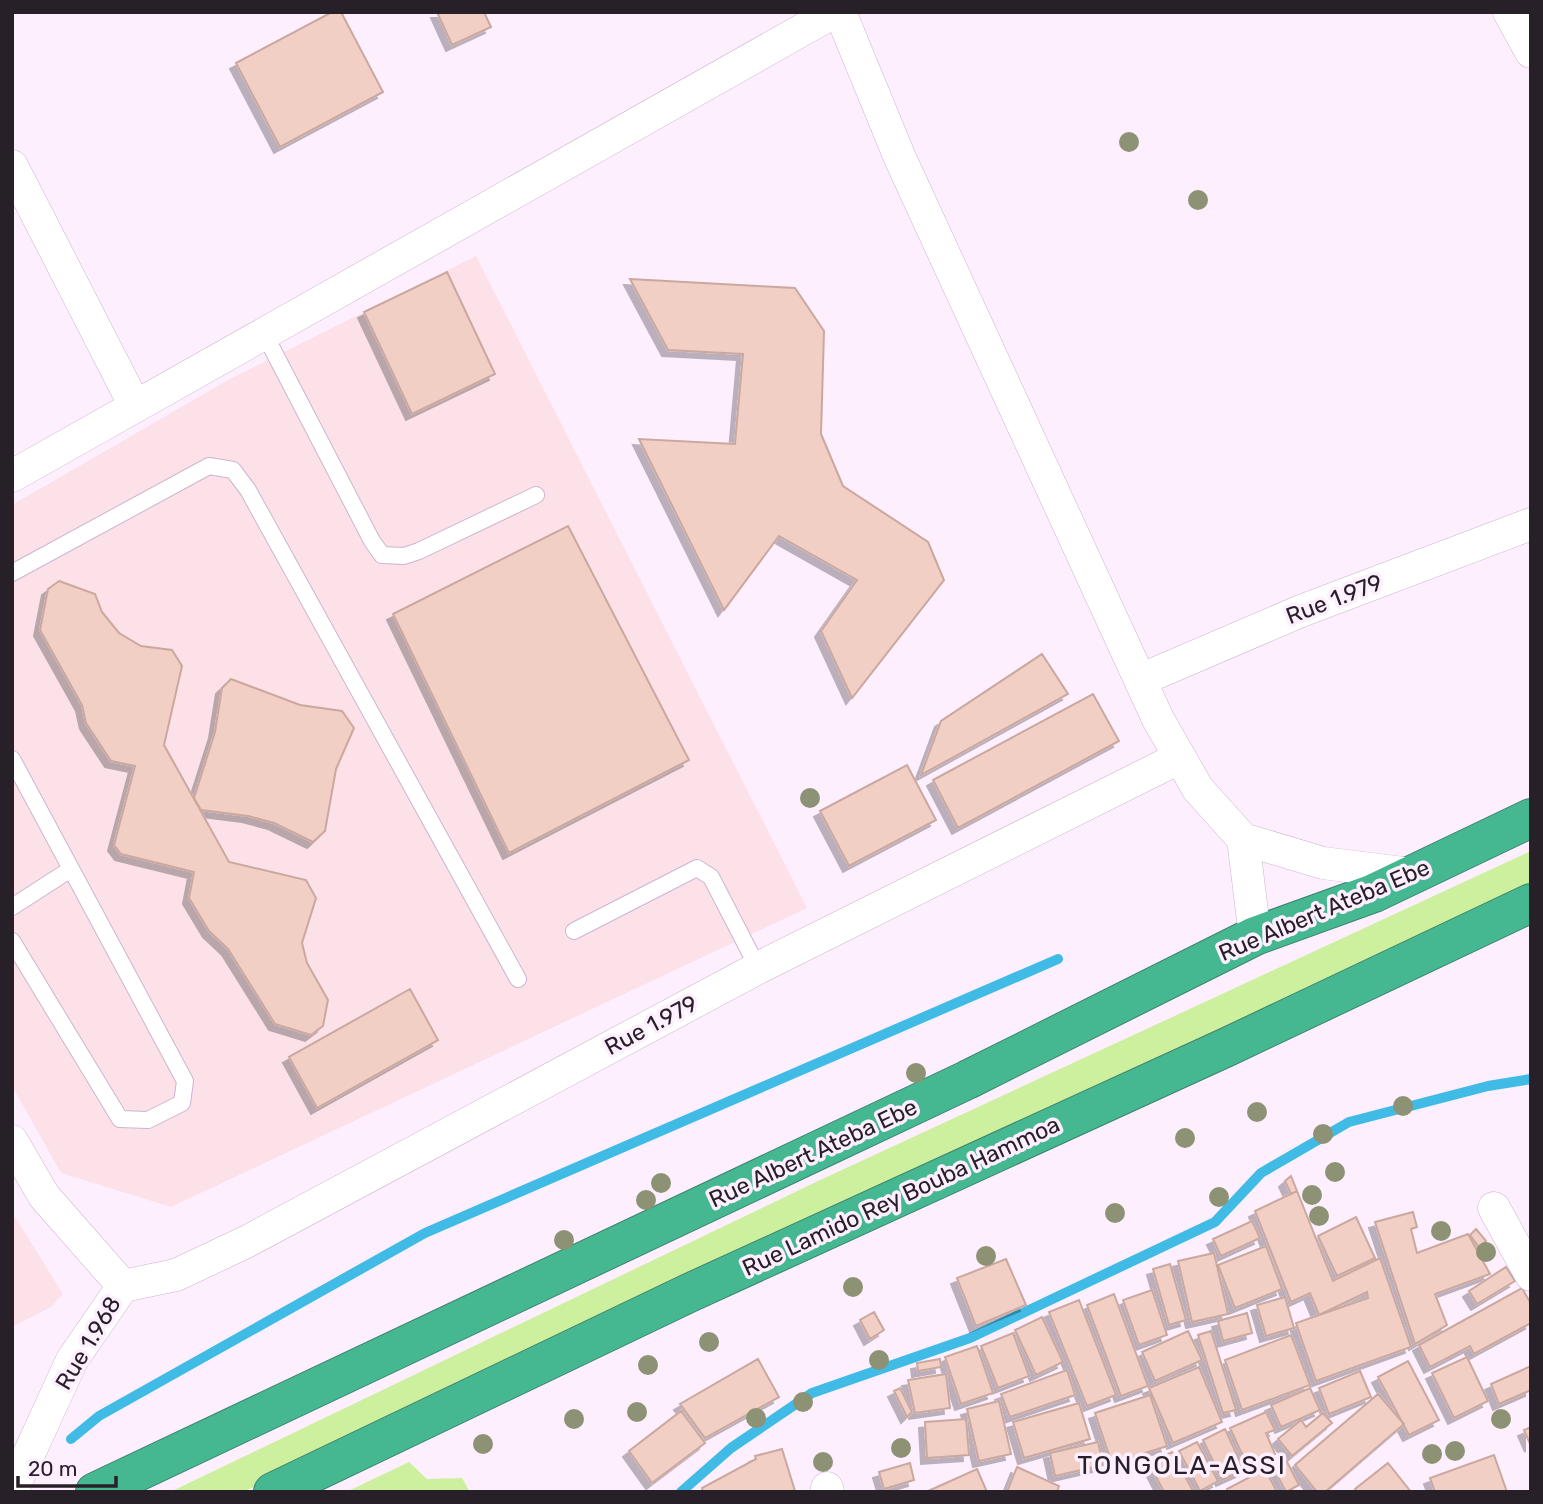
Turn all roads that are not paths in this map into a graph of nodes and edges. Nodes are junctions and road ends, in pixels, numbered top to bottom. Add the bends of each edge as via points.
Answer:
1 (837, 12) edge
2 (1509, 12) edge
3 (1531, 52) edge
4 (12, 166) edge
5 (264, 333) junction
6 (135, 406) junction
7 (12, 476) edge
8 (536, 495) dead end
9 (1531, 524) edge
10 (12, 573) edge
11 (1140, 680) junction
12 (1179, 758) junction
13 (12, 759) edge
14 (1531, 818) edge
15 (1243, 839) junction
16 (71, 869) junction
17 (1412, 874) junction
18 (1531, 903) edge
19 (12, 907) edge
20 (574, 932) dead end
21 (1255, 936) junction
22 (12, 941) edge
23 (758, 968) junction
24 (518, 979) dead end
25 (12, 1141) edge
26 (1494, 1208) dead end
27 (1531, 1275) edge
28 (123, 1286) junction
29 (15, 1480) edge
30 (95, 1492) edge
31 (273, 1492) edge

1 - 5 street
1 - 11 street
2 - 3 street
4 - 6 street
5 - 6 street
5 - 8 lane via 382,555 419,551
6 - 7 street
9 - 11 street, Rue 1.979 via 1301,611
10 - 24 lane via 209,466 233,470
11 - 12 street
12 - 15 street via 1198,789
12 - 23 street, Rue 1.979
13 - 16 lane
14 - 17 highway, Rue Albert Ateba Ebe
15 - 17 street via 1323,863
15 - 21 street
16 - 19 lane
16 - 22 lane via 185,1081 182,1103 148,1120 120,1119
17 - 21 highway, Rue Albert Ateba Ebe via 1374,893
18 - 31 highway, Rue Lamido Rey Bouba Hammoa
20 - 23 lane via 696,868 711,877
21 - 30 highway, Rue Albert Ateba Ebe via 967,1080
23 - 28 street, Rue 1.979 via 246,1242 176,1275
25 - 28 street, Rue 1.968 via 44,1196
26 - 27 street
28 - 29 street, Rue 1.968 via 72,1360

